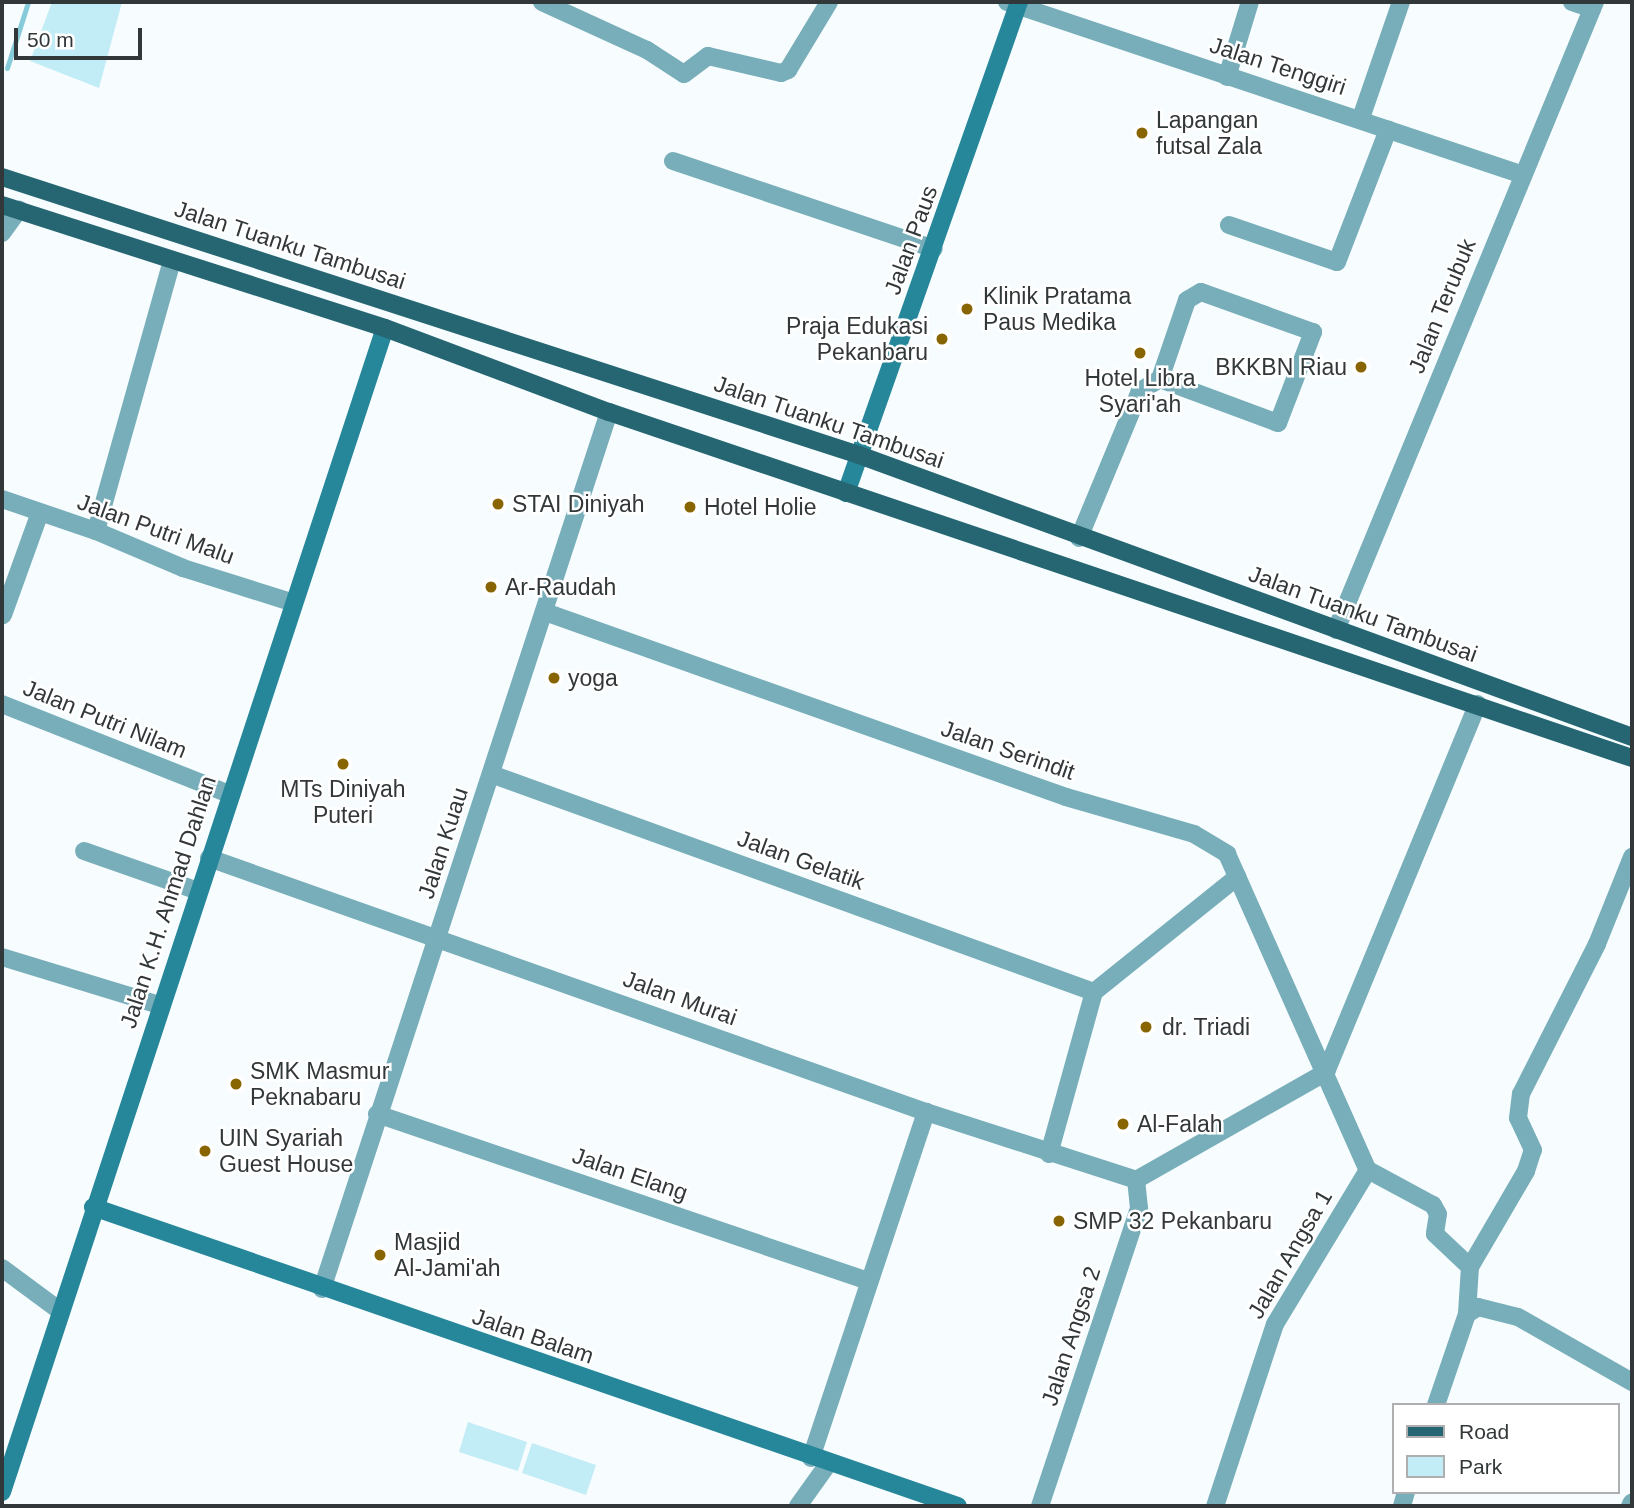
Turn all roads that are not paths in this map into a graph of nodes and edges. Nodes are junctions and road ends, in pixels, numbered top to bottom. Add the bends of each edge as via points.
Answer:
1 (542, 2) edge
2 (829, 2) edge
3 (1250, 2) edge
4 (1401, 2) edge
5 (1572, 2) edge
6 (1015, 3) edge
7 (1594, 5) edge
8 (1227, 77) junction
9 (1361, 118) junction
10 (1388, 130) junction
11 (673, 161) dead end
12 (1522, 174) junction
13 (2, 177) edge
14 (10, 208) edge
15 (1229, 225) dead end
16 (2, 233) edge
17 (934, 249) junction
18 (172, 261) junction
19 (385, 328) junction
20 (1160, 379) junction
21 (609, 412) junction
22 (859, 454) junction
23 (846, 493) junction
24 (2, 499) edge
25 (40, 512) junction
26 (96, 531) junction
27 (1079, 538) junction
28 (294, 603) junction
29 (545, 612) junction
30 (3, 615) edge
31 (1336, 630) junction
32 (2, 704) edge
33 (1478, 704) junction
34 (1632, 737) edge
35 (1632, 758) edge
36 (491, 774) junction
37 (229, 794) junction
38 (84, 851) dead end
39 (1632, 857) edge
40 (209, 858) junction
41 (1237, 877) junction
42 (198, 891) junction
43 (439, 938) junction
44 (2, 957) edge
45 (1094, 992) junction
46 (159, 1005) junction
47 (1326, 1072) junction
48 (926, 1112) junction
49 (377, 1114) junction
50 (1049, 1154) junction
51 (1368, 1170) junction
52 (1136, 1180) junction
53 (93, 1207) junction
54 (1471, 1267) junction
55 (2, 1268) edge
56 (868, 1281) junction
57 (322, 1289) junction
58 (59, 1310) junction
59 (1467, 1314) junction
60 (1632, 1382) edge
61 (1437, 1403) edge
62 (820, 1461) junction
63 (2, 1492) edge
64 (798, 1506) edge
65 (958, 1506) edge
66 (1040, 1506) edge
67 (1215, 1506) edge

1 - 2 street via 647,50 684,74 708,56 781,73 788,70
3 - 8 street
4 - 9 street
5 - 7 street
6 - 8 street, Jalan Tenggiri
6 - 17 main road, Jalan Paus
7 - 12 street, Jalan Terubuk
8 - 9 street, Jalan Tenggiri
9 - 10 street, Jalan Tenggiri
10 - 12 street, Jalan Tenggiri
10 - 15 street via 1337,262
11 - 17 street
12 - 31 street, Jalan Terubuk
13 - 22 main road, Jalan Tuanku Tambusai
14 - 16 street
14 - 18 main road, Jalan Tuanku Tambusai
17 - 22 main road, Jalan Paus
18 - 19 main road, Jalan Tuanku Tambusai
18 - 26 street
19 - 21 main road, Jalan Tuanku Tambusai
19 - 28 main road, Jalan K.H. Ahmad Dahlan
20 - 20 street via 1187,300 1201,292 1312,332 1278,423
20 - 27 street via 1140,391
21 - 23 main road, Jalan Tuanku Tambusai
21 - 29 street, Jalan Kuau
22 - 23 main road, Jalan Paus
22 - 27 main road, Jalan Tuanku Tambusai
23 - 33 main road, Jalan Tuanku Tambusai
24 - 25 street, Jalan Putri Malu
25 - 26 street, Jalan Putri Malu
25 - 30 street
26 - 28 street, Jalan Putri Malu via 183,568
27 - 31 main road, Jalan Tuanku Tambusai
28 - 37 main road, Jalan K.H. Ahmad Dahlan
29 - 36 street, Jalan Kuau
29 - 41 street, Jalan Serindit via 1066,797 1194,834 1227,854
31 - 34 main road, Jalan Tuanku Tambusai
32 - 37 street, Jalan Putri Nilam
33 - 35 main road, Jalan Tuanku Tambusai
33 - 47 street
36 - 43 street, Jalan Kuau
36 - 45 street, Jalan Gelatik
37 - 40 main road, Jalan K.H. Ahmad Dahlan
38 - 42 street
39 - 54 street via 1597,944 1521,1094 1518,1118 1533,1150 1526,1171
40 - 42 main road, Jalan K.H. Ahmad Dahlan
40 - 43 street, Jalan Murai
41 - 45 street
41 - 47 street, Jalan Serindit
42 - 46 main road, Jalan K.H. Ahmad Dahlan
43 - 48 street, Jalan Murai
43 - 49 street, Jalan Kuau
44 - 46 street
45 - 50 street
46 - 53 main road, Jalan K.H. Ahmad Dahlan
47 - 51 street
47 - 52 street
48 - 50 street, Jalan Murai
48 - 56 street
49 - 56 street, Jalan Elang
49 - 57 street, Jalan Kuau
50 - 52 street, Jalan Murai
51 - 54 street via 1433,1205 1438,1214 1435,1234
51 - 67 street, Jalan Angsa 1 via 1275,1324
52 - 66 street, Jalan Angsa 2 via 1139,1208
53 - 57 main road, Jalan Balam
53 - 58 main road, Jalan K.H. Ahmad Dahlan
54 - 59 street
55 - 58 street
56 - 62 street
57 - 62 main road, Jalan Balam
58 - 63 main road, Jalan K.H. Ahmad Dahlan
59 - 60 street via 1488,1306 1518,1317
59 - 61 street
62 - 64 street
62 - 65 main road, Jalan Balam

